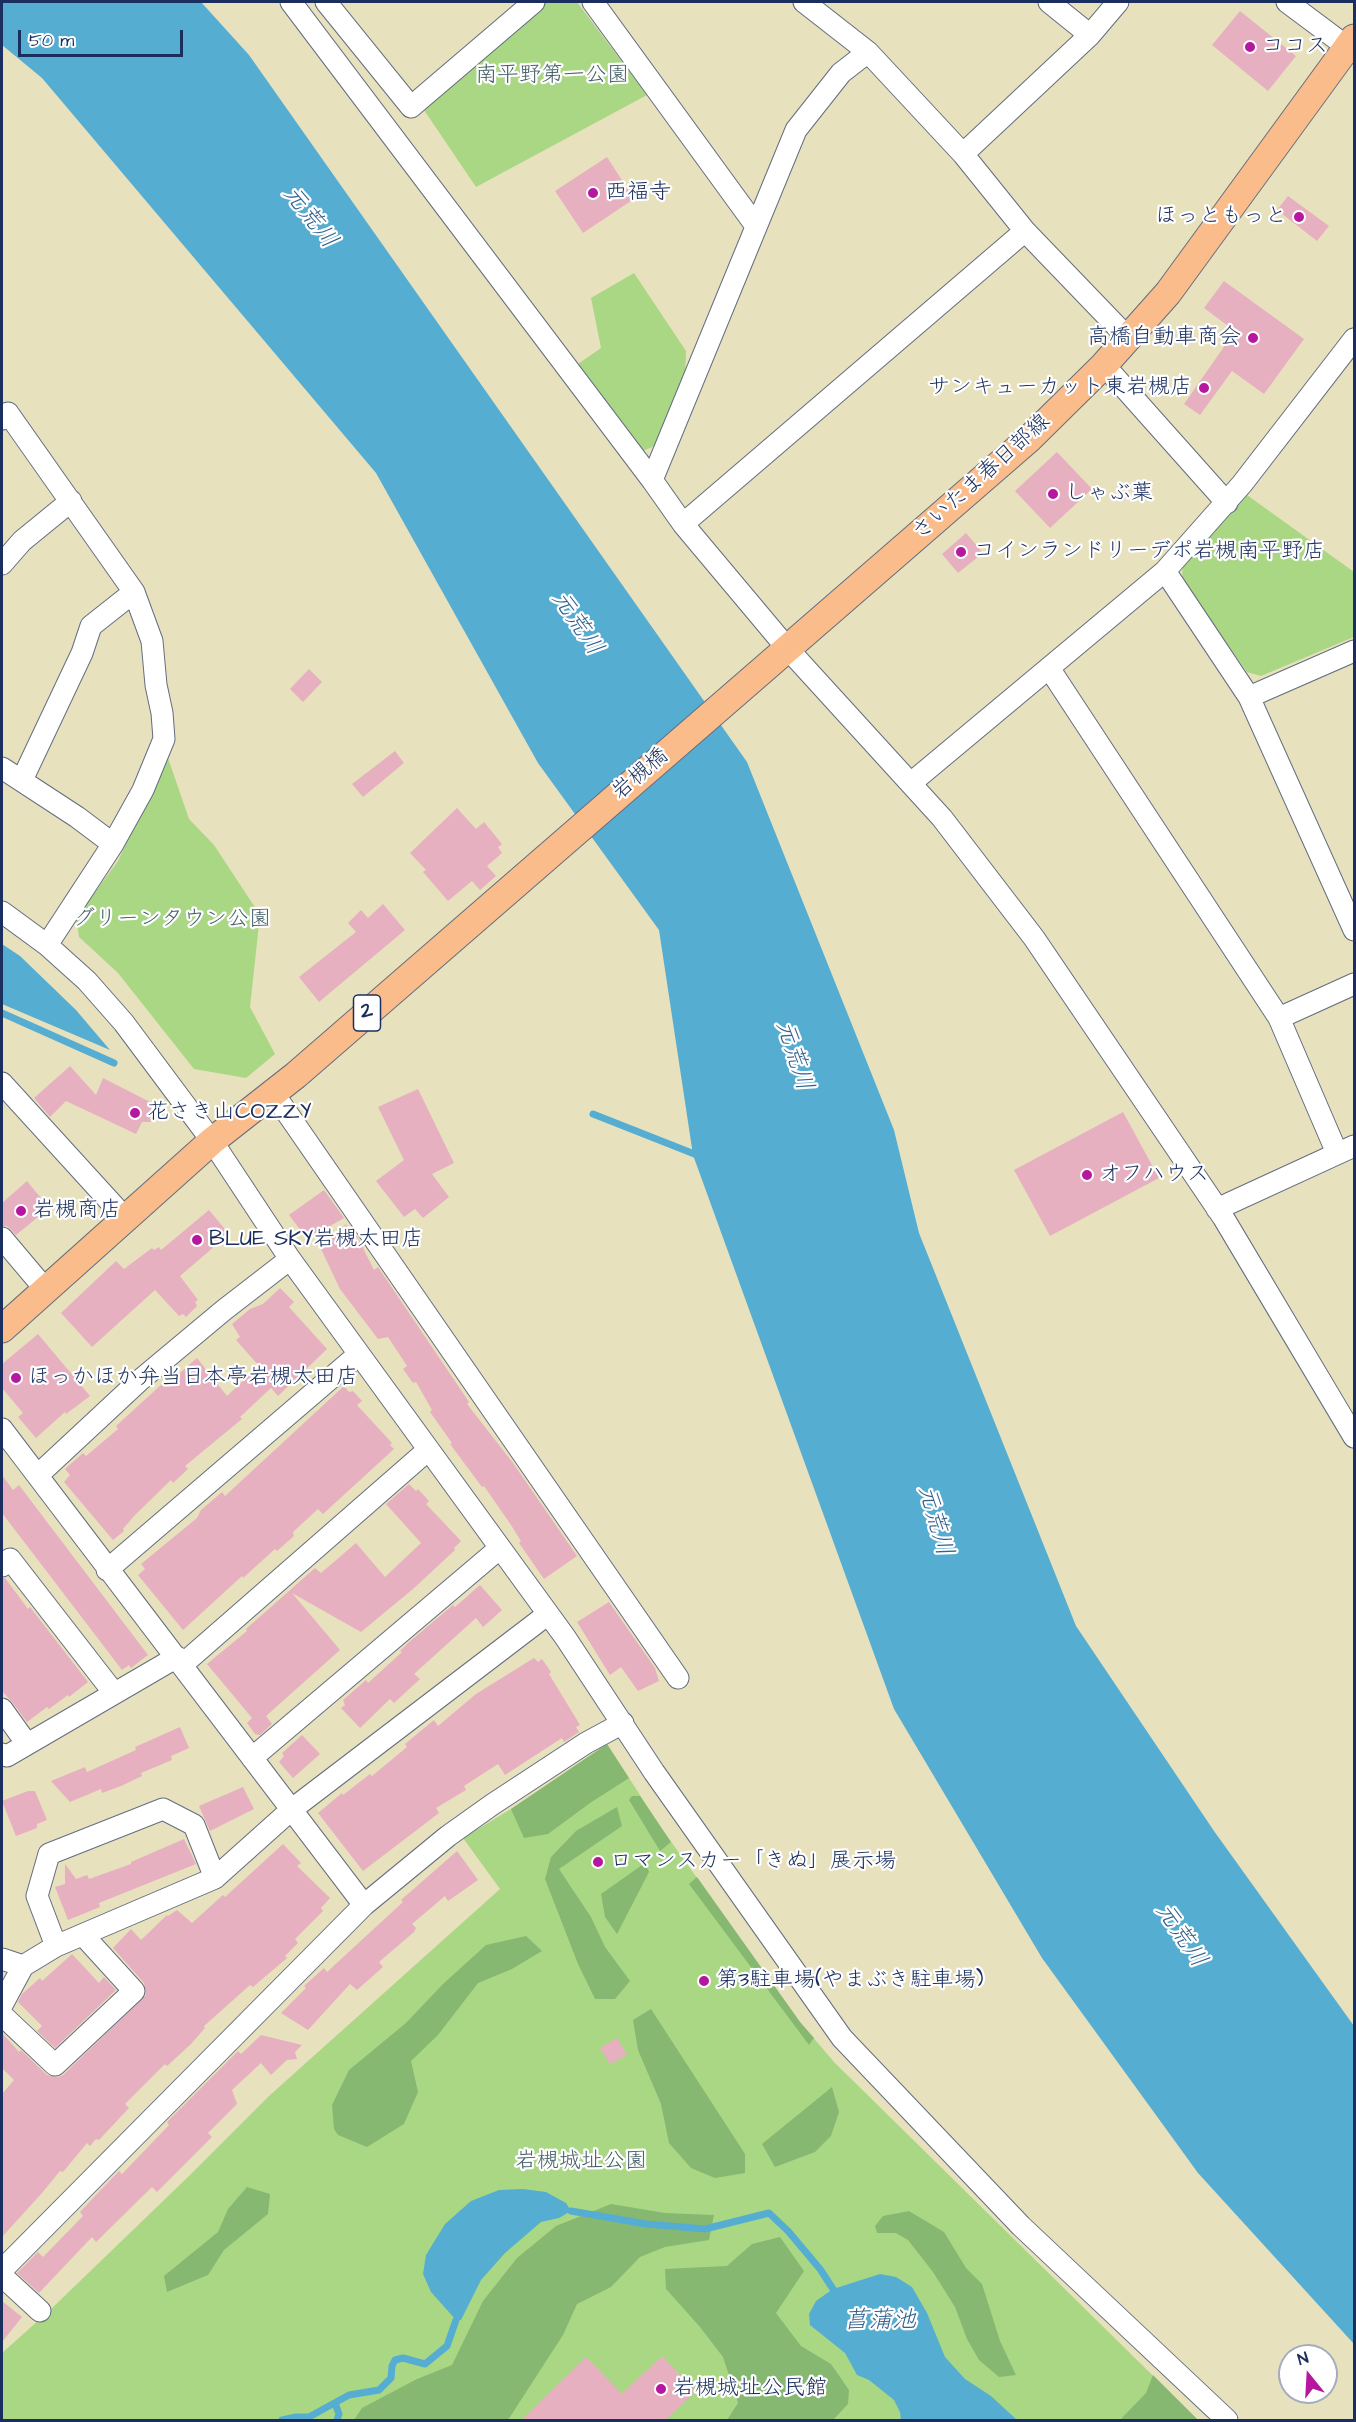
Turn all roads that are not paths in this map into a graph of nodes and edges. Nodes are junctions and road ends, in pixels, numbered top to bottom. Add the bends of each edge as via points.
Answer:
1 (326, 2) edge
2 (534, 2) edge
3 (593, 2) edge
4 (804, 2) edge
5 (1049, 2) edge
6 (1118, 2) edge
7 (1287, 2) edge
8 (294, 3) edge
9 (1090, 35) junction
10 (1352, 46) edge
11 (868, 51) junction
12 (963, 154) junction
13 (756, 226) junction
14 (1025, 231) junction
15 (1127, 337) junction
16 (1354, 339) edge
17 (1104, 364) junction
18 (2, 419) edge
19 (652, 480) junction
20 (71, 501) junction
21 (1227, 503) junction
22 (683, 524) junction
23 (2, 564) edge
24 (1165, 571) junction
25 (134, 592) junction
26 (787, 648) junction
27 (1354, 651) edge
28 (764, 669) joint
29 (1049, 669) junction
30 (1249, 697) junction
31 (2, 768) edge
32 (22, 780) junction
33 (911, 783) junction
34 (113, 844) junction
35 (2, 912) edge
36 (1354, 930) edge
37 (47, 945) junction
38 (1354, 984) edge
39 (1279, 1018) junction
40 (2, 1083) edge
41 (274, 1094) junction
42 (212, 1141) junction
43 (1346, 1150) edge
44 (1217, 1209) junction
45 (125, 1218) junction
46 (2, 1238) edge
47 (290, 1259) junction
48 (45, 1289) junction
49 (2, 1329) edge
50 (359, 1354) junction
51 (2, 1429) edge
52 (1354, 1437) edge
53 (428, 1450) junction
54 (38, 1475) junction
55 (500, 1548) junction
56 (2, 1566) edge
57 (107, 1570) junction
58 (548, 1614) junction
59 (180, 1661) junction
60 (678, 1678) dead end
61 (114, 1693) junction
62 (2, 1709) edge
63 (623, 1723) junction
64 (27, 1744) junction
65 (2, 1755) edge
66 (252, 1758) junction
67 (291, 1810) junction
68 (215, 1878) junction
69 (364, 1905) junction
70 (83, 1935) junction
71 (56, 1946) junction
72 (2, 1959) edge
73 (23, 1966) junction
74 (2, 2005) edge
75 (2, 2015) edge
76 (2, 2270) edge
77 (2, 2276) edge
78 (40, 2311) dead end
79 (1227, 2421) edge

1 - 2 street via 411,107
3 - 13 street
4 - 11 street
5 - 9 street
6 - 9 street
7 - 10 street
8 - 19 street
9 - 12 street
10 - 15 main road, さいたま春日部線 / 2 via 1168,293
11 - 12 street
11 - 13 street via 841,73 796,130
12 - 14 street
13 - 19 street
14 - 15 street
14 - 22 street
15 - 17 main road, さいたま春日部線 / 2
16 - 21 street
17 - 21 street
17 - 26 main road, さいたま春日部線 / 2 via 1030,438
18 - 20 street via 8,413
19 - 22 street
20 - 23 street via 22,541
20 - 25 street
21 - 24 street
22 - 26 street
24 - 29 street
24 - 30 street
25 - 32 street via 91,626
25 - 34 street via 152,641 164,739
26 - 28 main road, さいたま春日部線 / 2
26 - 33 street
27 - 30 street
28 - 41 main road, 岩槻橋 / 2
29 - 33 street
29 - 39 street
30 - 36 street
31 - 32 street
32 - 34 street
33 - 44 street via 1034,938
34 - 37 street
35 - 37 street
37 - 42 street via 87,981 124,1023
38 - 39 street
39 - 43 street
40 - 45 street
41 - 42 main road, 2
41 - 60 street
42 - 45 main road, 2
42 - 47 street
43 - 44 street
44 - 52 street
45 - 48 main road, 2
46 - 48 street
47 - 50 street
47 - 54 street via 147,1374
48 - 49 main road, 2
50 - 53 street
50 - 57 street
51 - 54 street
53 - 55 street
53 - 59 street
54 - 57 street
55 - 58 street
55 - 66 street
56 - 61 street via 9,1560
57 - 59 street
58 - 63 street
58 - 67 street
59 - 61 street
59 - 66 street
61 - 64 street
62 - 64 street
63 - 69 street via 566,1755 484,1810
63 - 79 street via 842,2038 1021,2226
64 - 65 street
66 - 67 street
67 - 68 street
67 - 69 street
68 - 70 street
68 - 71 street via 194,1825 163,1809 50,1854 37,1896
69 - 76 street
70 - 71 street
70 - 75 street via 134,1991 55,2065
71 - 73 street
72 - 73 street
73 - 74 street
77 - 78 street

